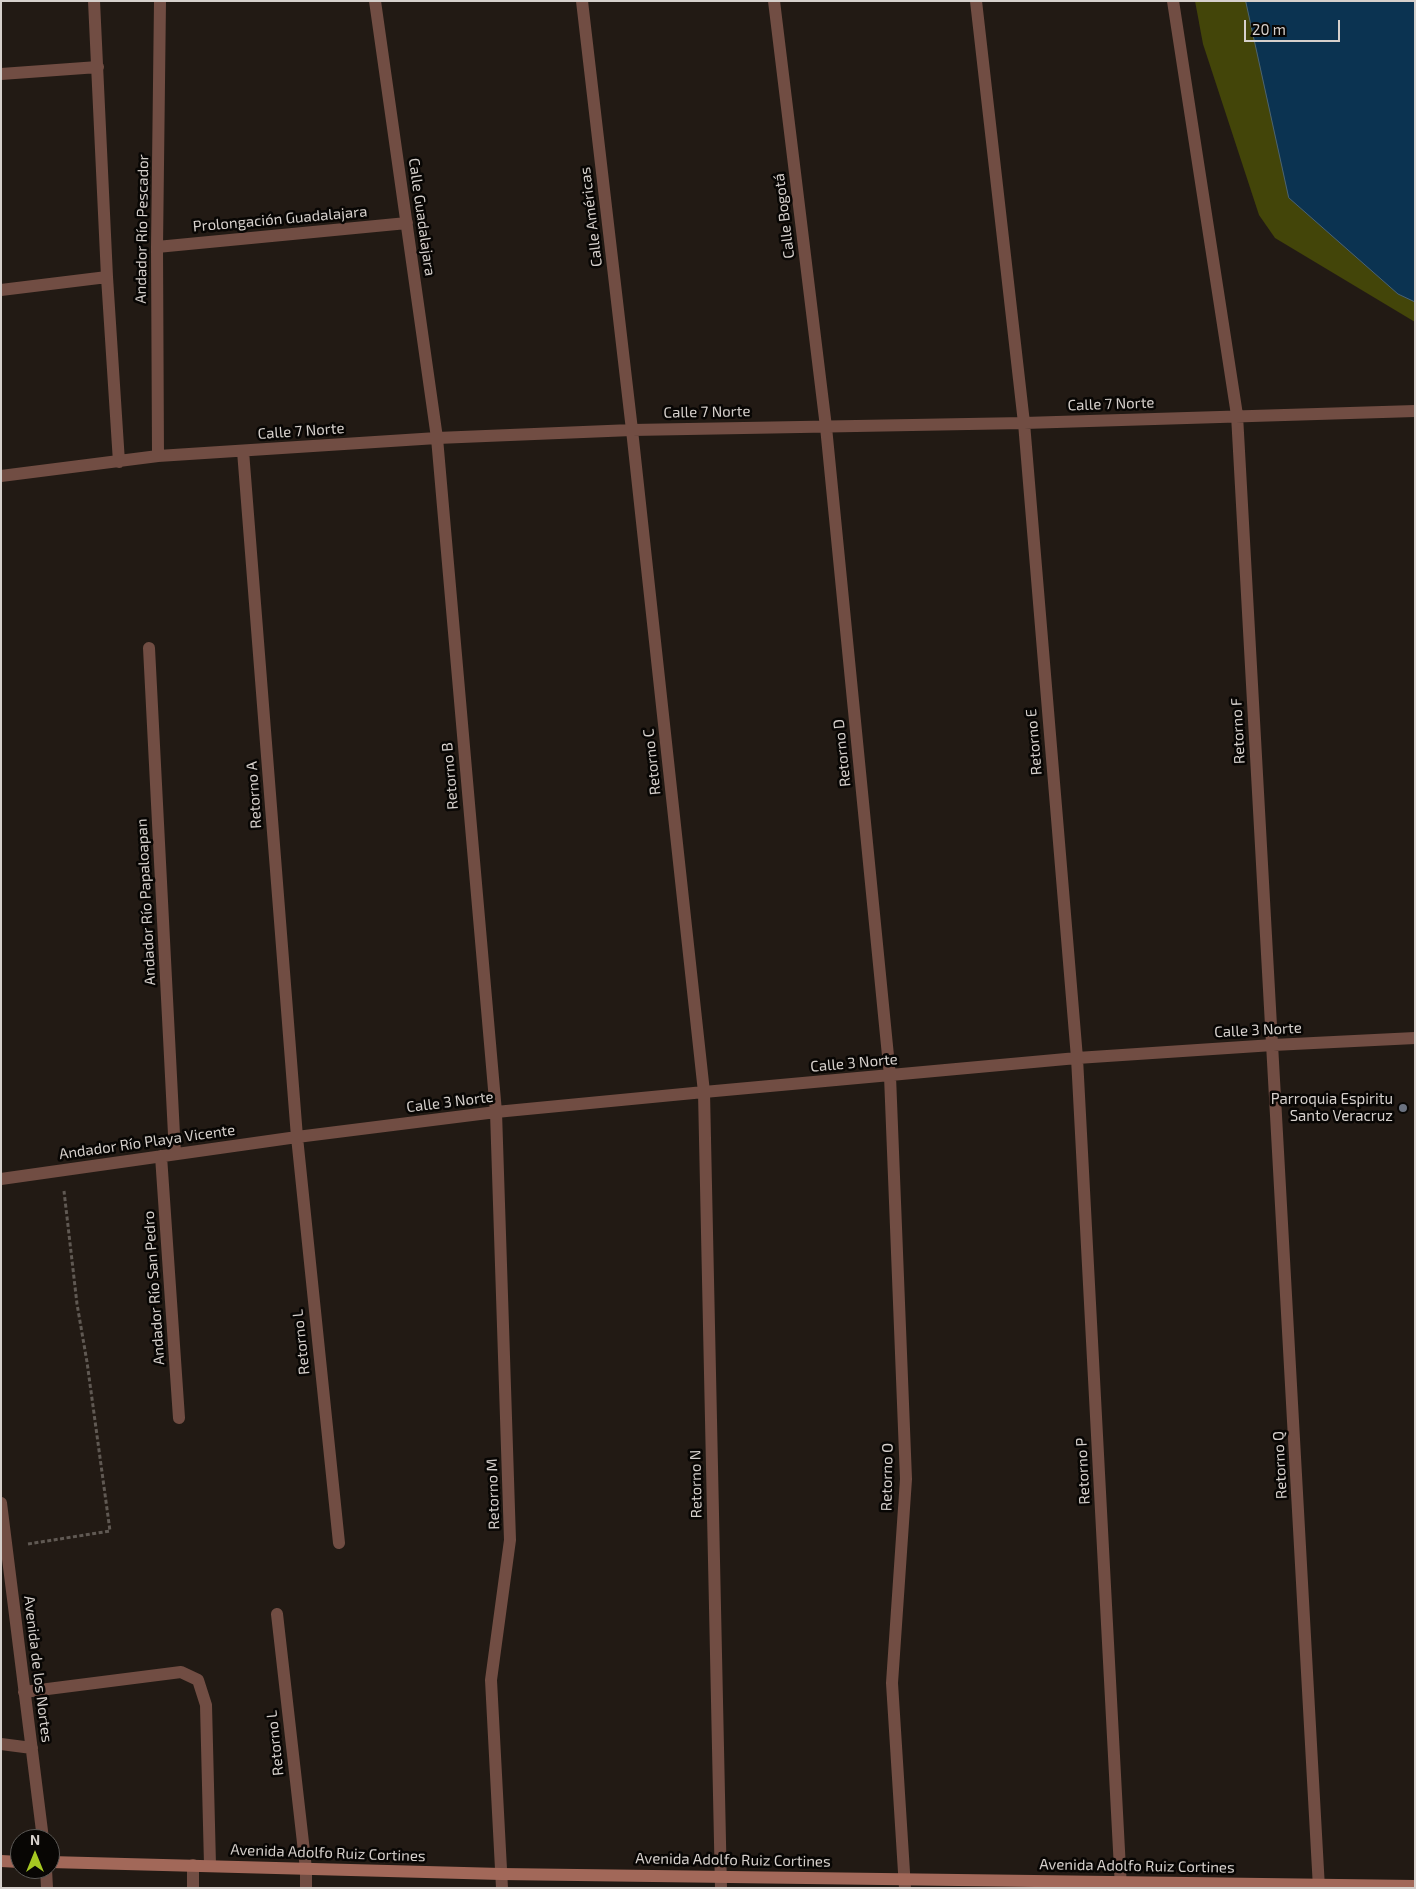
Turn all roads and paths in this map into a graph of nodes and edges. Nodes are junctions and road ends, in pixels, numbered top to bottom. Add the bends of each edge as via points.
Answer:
1 (94, 1) edge
2 (160, 1) edge
3 (375, 1) edge
4 (582, 1) edge
5 (774, 1) edge
6 (976, 1) edge
7 (1173, 1) edge
8 (98, 67) junction
9 (1, 74) edge
10 (407, 223) junction
11 (157, 247) junction
12 (107, 277) junction
13 (1, 290) edge
14 (1415, 411) edge
15 (1237, 415) junction
16 (1024, 423) junction
17 (826, 427) junction
18 (632, 430) junction
19 (438, 438) junction
20 (243, 451) junction
21 (158, 456) junction
22 (119, 462) junction
23 (1, 476) edge
24 (149, 648) dead end
25 (1415, 1038) edge
26 (1273, 1045) junction
27 (1077, 1058) junction
28 (890, 1076) junction
29 (704, 1092) junction
30 (496, 1112) junction
31 (297, 1137) junction
32 (176, 1154) junction
33 (161, 1156) junction
34 (62, 1171) junction
35 (1, 1180) edge
36 (179, 1418) dead end
37 (1, 1503) edge
38 (339, 1543) dead end
39 (7, 1548) junction
40 (277, 1614) dead end
41 (24, 1692) junction
42 (1, 1744) edge
43 (32, 1748) junction
44 (42, 1829) edge
45 (60, 1862) edge
46 (193, 1865) junction
47 (210, 1865) junction
48 (306, 1869) junction
49 (501, 1874) junction
50 (720, 1882) edge
51 (904, 1883) edge
52 (1121, 1885) edge
53 (1319, 1886) edge
54 (1415, 1886) edge
55 (193, 1888) edge
56 (306, 1888) edge
57 (502, 1888) edge

1 - 8 street
2 - 11 street, Andador Río Pescador
3 - 10 street, Calle Guadalajara
4 - 18 street, Calle Américas
5 - 17 street, Calle Bogotá
6 - 16 street, Retorno E
7 - 15 street, Retorno F
8 - 9 street
8 - 12 street
10 - 11 street, Prolongación Guadalajara
10 - 19 street, Calle Guadalajara
11 - 21 street, Andador Río Pescador
12 - 13 street
12 - 22 street
14 - 15 street, Calle 7 Norte
15 - 16 street, Calle 7 Norte
15 - 26 street, Retorno F
16 - 17 street, Calle 7 Norte
16 - 27 street, Retorno E
17 - 18 street, Calle 7 Norte
17 - 28 street, Retorno D
18 - 19 street, Calle 7 Norte
18 - 29 street, Retorno C
19 - 20 street, Calle 7 Norte
19 - 30 street, Retorno B
20 - 21 street, Calle 7 Norte
20 - 31 street, Retorno A
21 - 22 street, Calle 7 Norte
22 - 23 street, Calle 7 Norte
24 - 32 street, Andador Río Papaloapan
25 - 26 street, Calle 3 Norte
26 - 27 street, Calle 3 Norte
26 - 53 street, Retorno Q
27 - 28 street, Calle 3 Norte
27 - 52 street, Retorno P
28 - 29 street, Calle 3 Norte
28 - 51 street, Retorno O via 906,1479 892,1683
29 - 30 street, Calle 3 Norte
29 - 50 street, Retorno N
30 - 31 street, Calle 3 Norte
30 - 49 street, Retorno M via 510,1540 491,1680
31 - 32 street, Andador Río Playa Vicente
31 - 38 street, Retorno L
32 - 33 street, Andador Río Playa Vicente
33 - 34 street, Andador Río Playa Vicente
33 - 36 street, Andador Río San Pedro
34 - 35 street, Andador Río Playa Vicente
34 - 39 path via 77,1304 110,1531
37 - 39 street, Avenida de los Nortes
39 - 41 street, Avenida de los Nortes
40 - 48 street, Retorno L
41 - 43 street, Avenida de los Nortes
41 - 47 street via 180,1672 198,1680 206,1705
42 - 43 street
43 - 44 street, Avenida de los Nortes
45 - 46 street, Avenida Adolfo Ruiz Cortines
46 - 47 street, Avenida Adolfo Ruiz Cortines
46 - 55 street
47 - 48 street, Avenida Adolfo Ruiz Cortines
48 - 49 street, Avenida Adolfo Ruiz Cortines
48 - 56 street, Retorno L
49 - 50 street, Avenida Adolfo Ruiz Cortines
49 - 57 street, Retorno M
50 - 51 street, Avenida Adolfo Ruiz Cortines
51 - 52 street, Avenida Adolfo Ruiz Cortines
52 - 53 street, Avenida Adolfo Ruiz Cortines
53 - 54 street, Avenida Adolfo Ruiz Cortines

